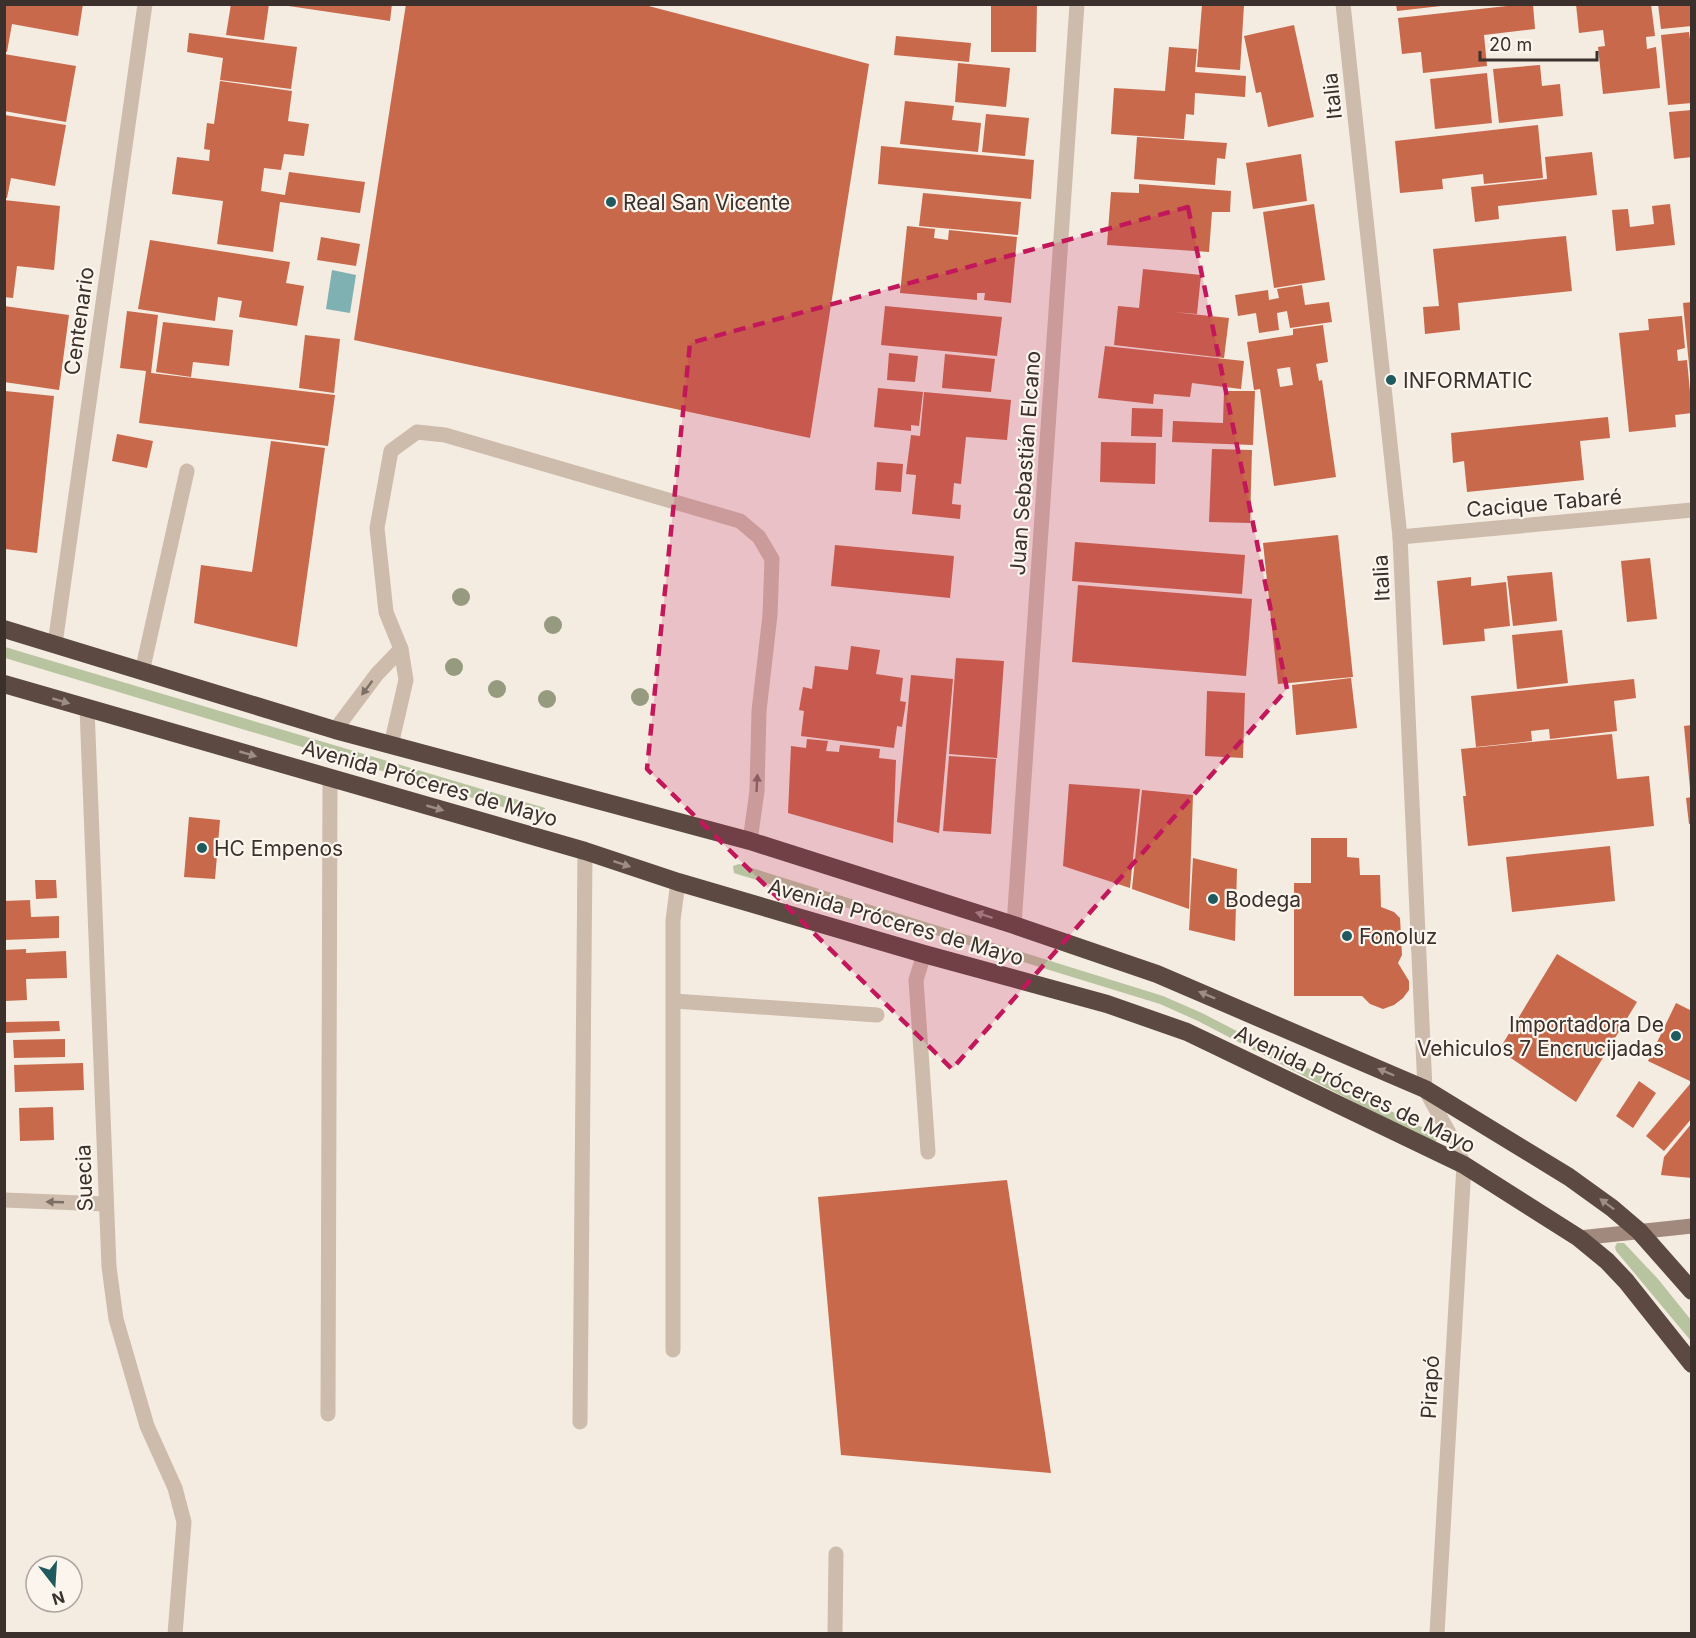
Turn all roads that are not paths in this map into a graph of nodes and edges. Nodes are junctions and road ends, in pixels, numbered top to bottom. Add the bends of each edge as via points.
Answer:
1 (145, 4) edge
2 (1077, 4) edge
3 (1344, 4) edge
4 (187, 471) dead end
5 (1692, 510) edge
6 (1400, 537) junction
7 (4, 629) edge
8 (55, 644) junction
9 (401, 649) junction
10 (142, 672) junction
11 (4, 684) edge
12 (87, 708) junction
13 (335, 730) junction
14 (391, 745) junction
15 (330, 778) junction
16 (750, 841) junction
17 (585, 851) junction
18 (678, 882) junction
19 (1014, 925) junction
20 (924, 954) junction
21 (674, 1001) junction
22 (877, 1015) dead end
23 (1425, 1089) junction
24 (1455, 1144) joint
25 (928, 1152) dead end
26 (1464, 1166) junction
27 (4, 1200) edge
28 (106, 1204) junction
29 (1692, 1226) edge
30 (1640, 1231) junction
31 (1579, 1238) junction
32 (1692, 1291) edge
33 (674, 1350) dead end
34 (1692, 1364) edge
35 (328, 1414) dead end
36 (580, 1422) dead end
37 (836, 1554) dead end
38 (175, 1634) edge
39 (834, 1634) edge
40 (1437, 1634) edge

1 - 8 street, Centenario
2 - 19 street, Juan Sebastián Elcano
3 - 6 street, Italia
4 - 10 street
5 - 6 street, Cacique Tabaré
6 - 23 street, Italia
7 - 8 highway, Avenida Próceres de Mayo
8 - 10 highway, Avenida Próceres de Mayo
9 -> 13 street
9 - 14 street via 406,680
16 -> 9 street via 757,791 759,711 772,559 759,537 740,521 445,435 417,432 391,451 377,528 386,612
10 - 13 highway, Avenida Próceres de Mayo
11 -> 12 highway, Avenida Próceres de Mayo
12 -> 15 highway, Avenida Próceres de Mayo
12 - 28 street, Suecia
13 - 14 highway, Avenida Próceres de Mayo
14 - 16 highway, Avenida Próceres de Mayo
15 -> 17 highway, Avenida Próceres de Mayo
15 - 35 street
19 -> 16 highway, Avenida Próceres de Mayo
17 -> 18 highway, Avenida Próceres de Mayo
17 - 36 street
18 - 20 highway, Avenida Próceres de Mayo
18 - 21 street via 673,920
23 -> 19 highway, Avenida Próceres de Mayo via 1157,974
20 - 25 street via 916,980
20 - 26 highway, Avenida Próceres de Mayo via 1107,1004 1187,1032
21 - 22 street
21 - 33 street
23 - 24 street, Italia
30 -> 23 highway, Avenida Próceres de Mayo via 1569,1177
24 - 26 street, Pirapó
26 - 31 highway, Avenida Próceres de Mayo
26 - 40 street, Pirapó
28 -> 27 street
28 - 38 street, Suecia via 116,1319 147,1426 175,1488 184,1522
29 - 30 street
30 - 31 street
30 - 32 highway, Avenida Próceres de Mayo
31 - 34 highway, Avenida Próceres de Mayo via 1626,1281
37 - 39 street

